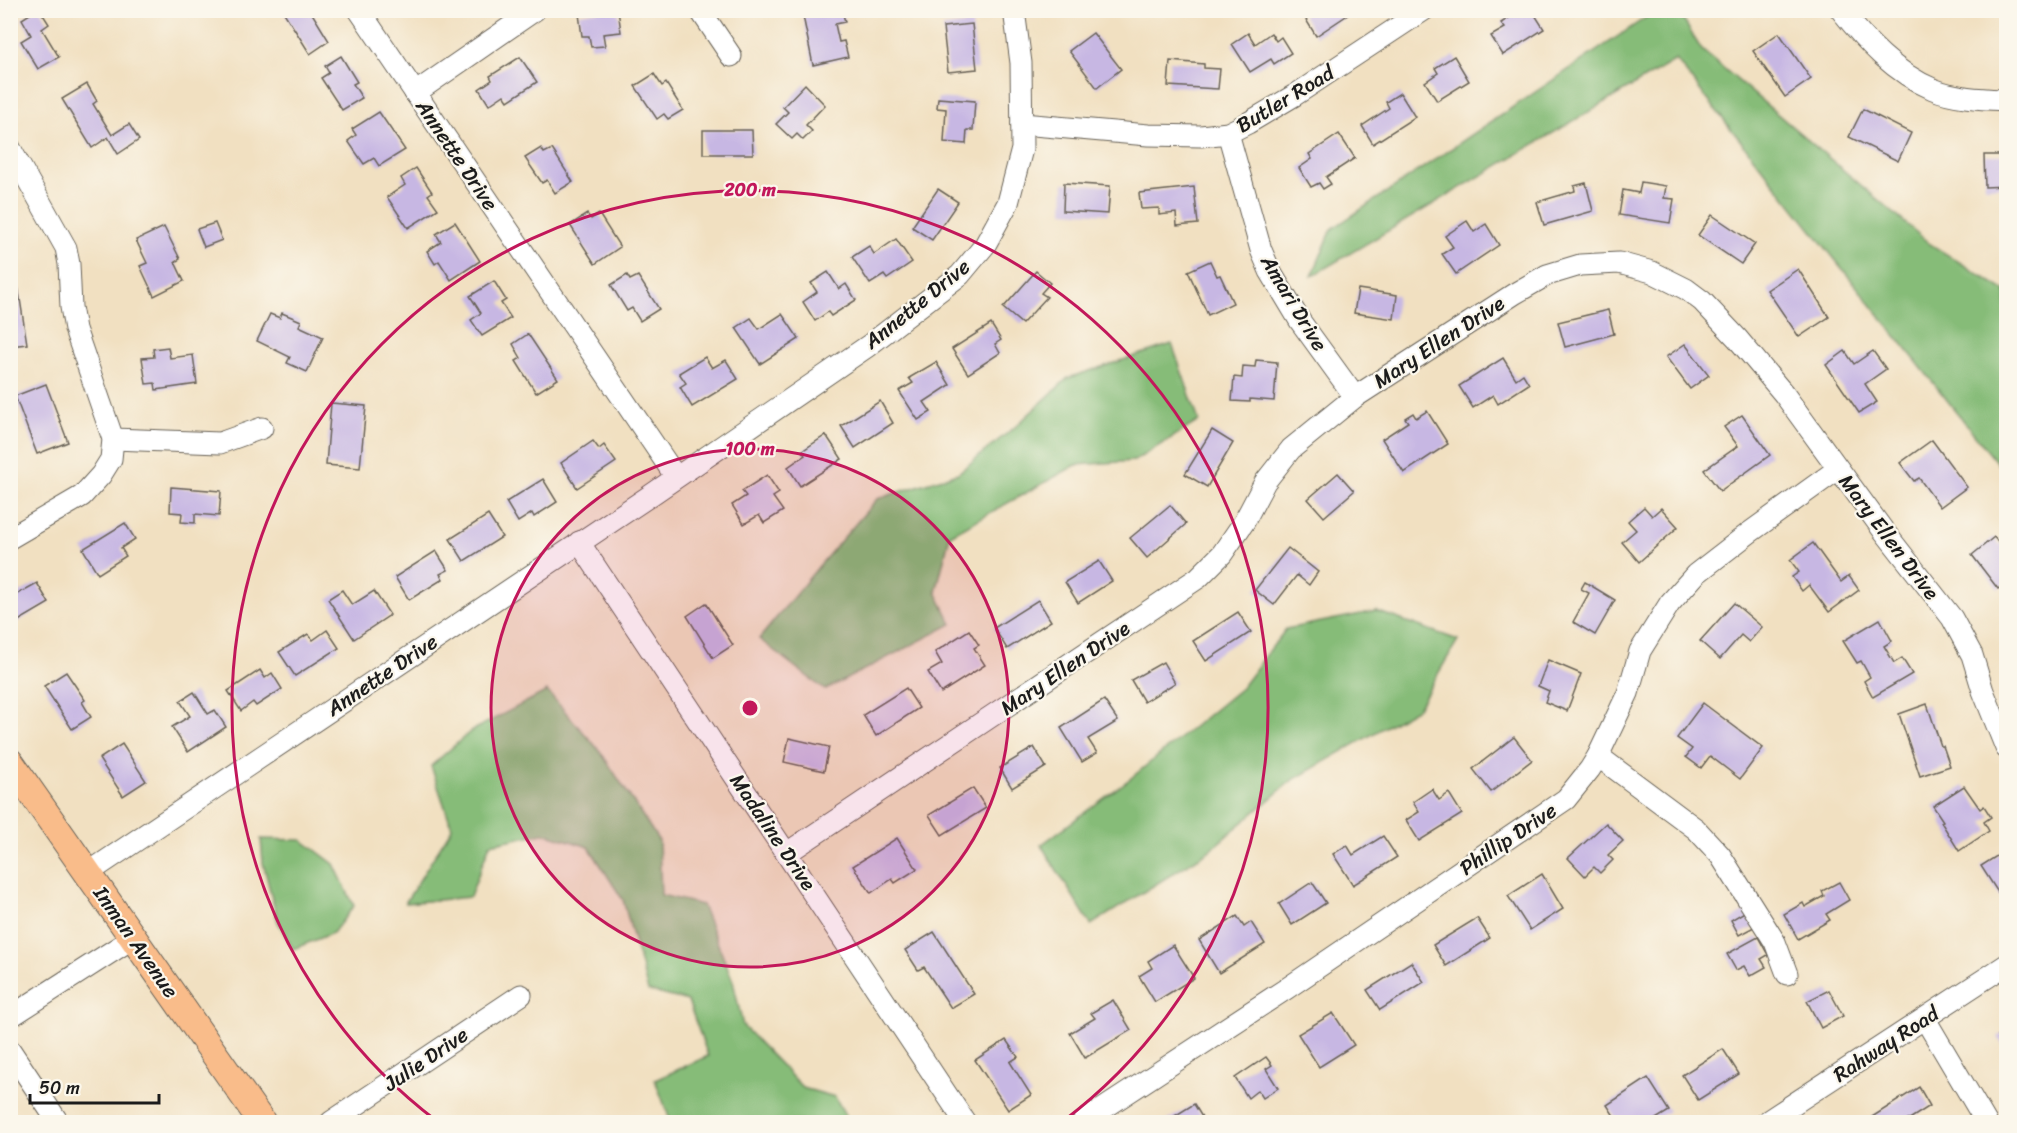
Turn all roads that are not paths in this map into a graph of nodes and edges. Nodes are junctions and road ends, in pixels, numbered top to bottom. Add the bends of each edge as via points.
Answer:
1 (360, 10) edge
2 (535, 10) edge
3 (700, 10) edge
4 (1014, 10) edge
5 (1424, 10) edge
6 (1841, 10) edge
7 (731, 56) dead end
8 (415, 93) junction
9 (2007, 100) edge
10 (1022, 124) junction
11 (1228, 133) junction
12 (10, 148) edge
13 (1355, 397) junction
14 (262, 428) dead end
15 (112, 439) junction
16 (1838, 469) junction
17 (676, 477) junction
18 (10, 538) edge
19 (579, 543) junction
20 (2007, 748) edge
21 (1598, 756) junction
22 (10, 762) edge
23 (787, 853) junction
24 (88, 873) junction
25 (133, 938) junction
26 (2007, 965) edge
27 (1786, 974) dead end
28 (521, 995) dead end
29 (10, 1017) edge
30 (1925, 1019) junction
31 (10, 1050) edge
32 (58, 1122) edge
33 (262, 1122) edge
34 (331, 1122) edge
35 (965, 1122) edge
36 (1083, 1122) edge
37 (1766, 1122) edge
38 (1986, 1122) edge

1 - 8 street, Annette Drive
2 - 8 street
3 - 7 street
4 - 10 street, Annette Drive via 1020,50
5 - 11 street, Butler Road via 1295,95
6 - 9 street via 1862,37 1899,70 1934,89 1980,99
8 - 17 street, Annette Drive
10 - 11 street, Butler Road via 1148,135
10 - 17 street, Annette Drive via 1022,149 1008,203 985,245 960,275 868,346
11 - 13 street, Amari Drive via 1270,272 1299,321
12 - 15 street via 66,248 75,329
13 - 16 street, Mary Ellen Drive via 1547,275 1580,265 1619,263 1652,272 1702,301 1784,394
13 - 23 street, Mary Ellen Drive via 1291,449 1265,482 1222,554 1198,578
14 - 15 street via 220,443
15 - 18 street via 111,459 82,495
16 - 20 street, Mary Ellen Drive via 1952,618 1971,655
16 - 21 street, Phillip Drive via 1696,574 1670,603 1640,651 1628,693
17 - 19 street, Annette Drive
19 - 23 street, Madaline Drive
19 - 24 street, Annette Drive
21 - 27 street via 1696,829 1720,855 1775,942
21 - 36 street, Phillip Drive via 1566,799 1550,812
22 - 24 main road, Inman Avenue
23 - 35 street, Madaline Drive
24 - 25 main road, Inman Avenue
25 - 29 street
25 - 33 main road, Inman Avenue
26 - 30 street, Rahway Road
28 - 34 street, Julie Drive
30 - 37 street, Rahway Road
30 - 38 street
31 - 32 street

